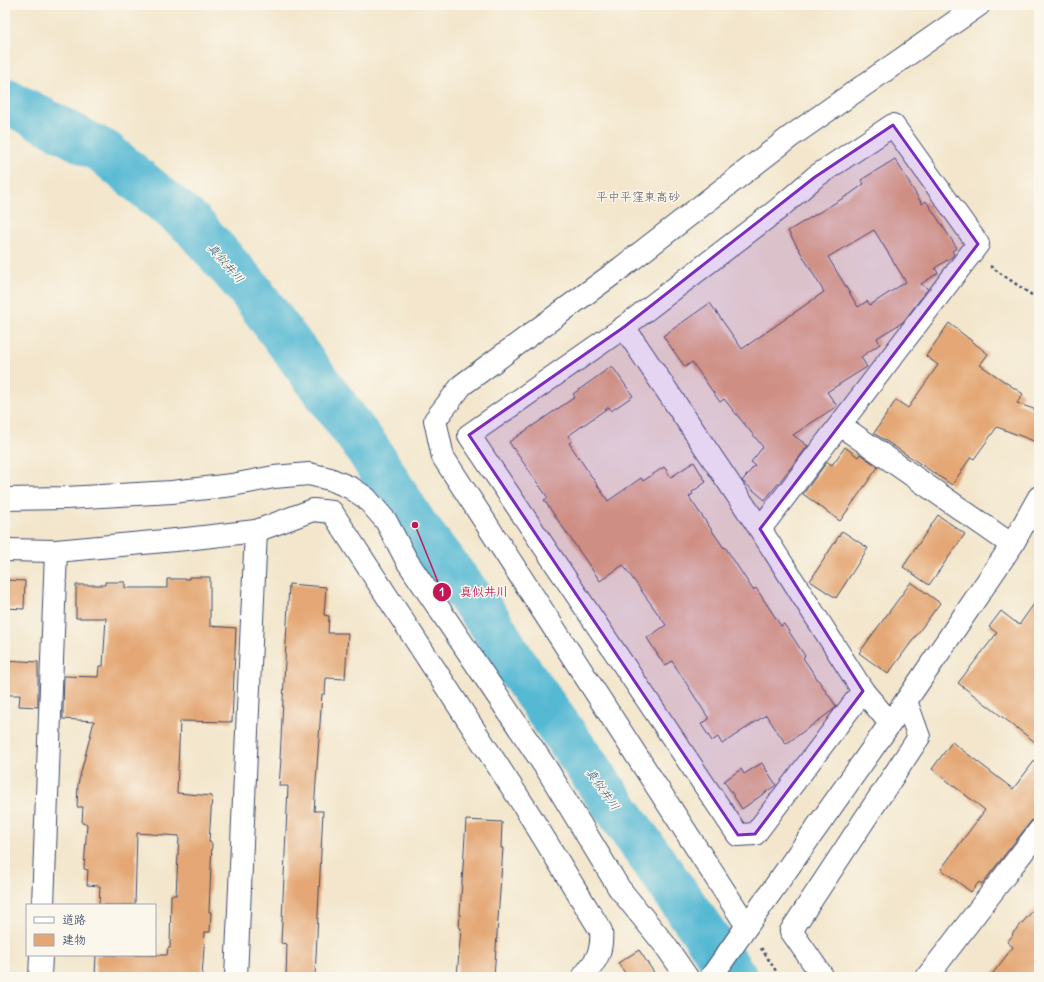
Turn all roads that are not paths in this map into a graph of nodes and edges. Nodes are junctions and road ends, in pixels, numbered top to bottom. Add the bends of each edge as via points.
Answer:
1 (979, 5) edge
2 (624, 327) junction
3 (840, 425) junction
4 (1039, 497) edge
5 (5, 499) edge
6 (760, 529) junction
7 (256, 531) junction
8 (1012, 545) junction
9 (5, 550) edge
10 (56, 551) junction
11 (863, 691) junction
12 (906, 702) junction
13 (890, 723) junction
14 (1039, 831) edge
15 (43, 904) edge
16 (747, 926) junction
17 (41, 956) edge
18 (40, 977) edge
19 (236, 977) edge
20 (584, 977) edge
21 (687, 977) edge
22 (711, 977) edge
23 (823, 977) edge
24 (927, 977) edge

1 - 16 street via 790,137 621,268 462,385 435,420 443,457
2 - 3 street via 815,177 893,125 978,244
2 - 6 street
2 - 11 street via 469,435 738,835 755,834
3 - 6 street
3 - 8 street
4 - 8 street
5 - 21 street via 172,492 309,474 330,479 366,498 386,521 407,561 548,771 619,888
6 - 11 street
7 - 10 street
7 - 19 street
7 - 20 street via 313,510 332,512 526,809 601,931 602,945 594,964
8 - 12 street
9 - 10 street
10 - 15 street
11 - 13 street
12 - 13 street
12 - 23 street via 919,737 791,931
13 - 16 street
14 - 24 street
16 - 22 street
17 - 18 street

